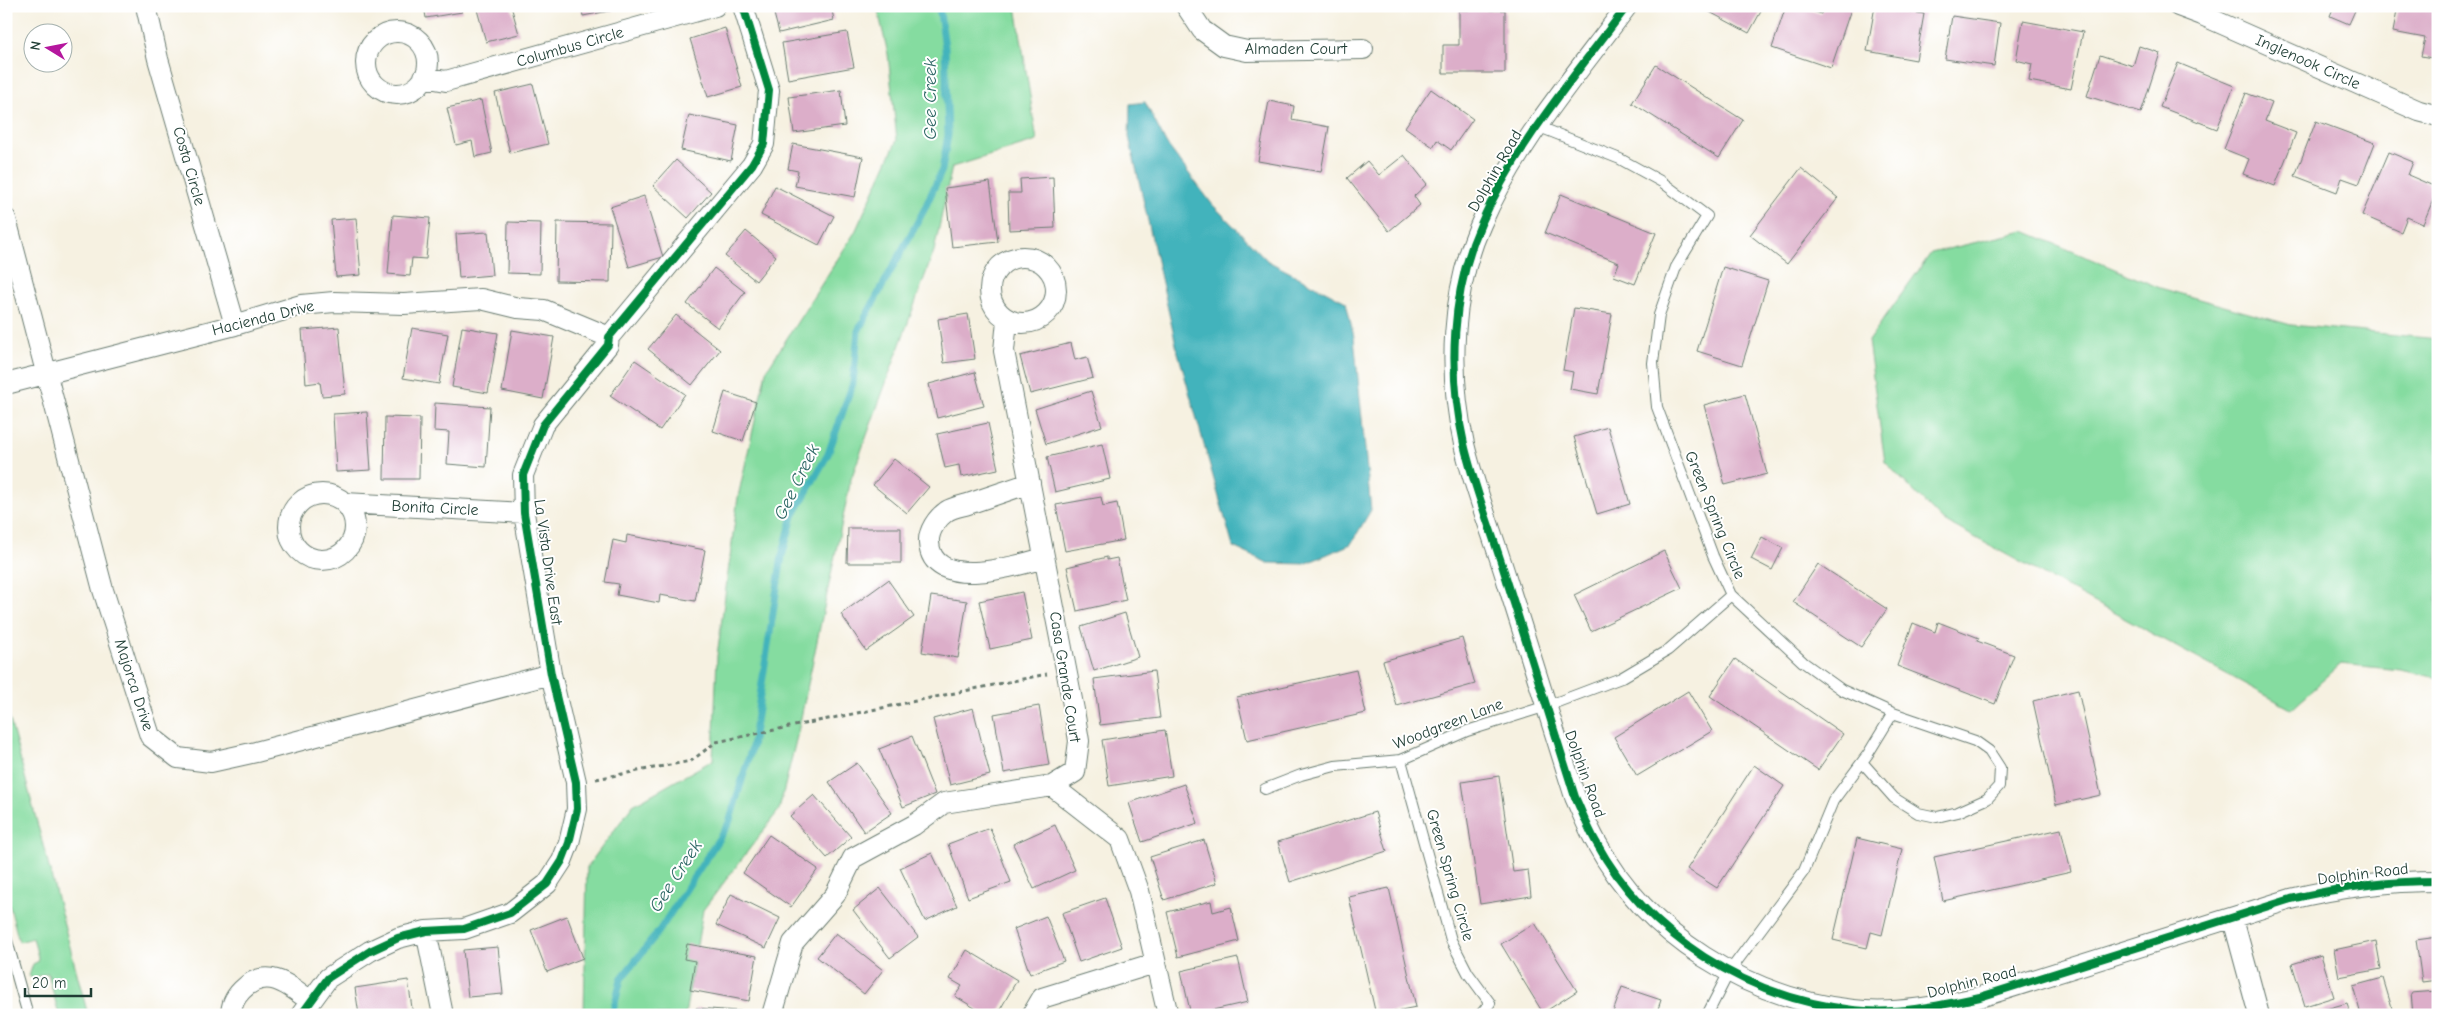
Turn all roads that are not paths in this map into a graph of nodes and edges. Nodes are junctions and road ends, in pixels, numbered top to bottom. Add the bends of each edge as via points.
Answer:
1 (146, 6) edge
2 (715, 6) edge
3 (743, 6) edge
4 (1186, 6) edge
5 (1627, 6) edge
6 (2178, 6) edge
7 (1363, 49) dead end
8 (424, 77) dead end
9 (2438, 116) edge
10 (1537, 126) junction
11 (6, 219) edge
12 (1007, 320) dead end
13 (235, 325) junction
14 (610, 337) junction
15 (46, 374) junction
16 (6, 384) edge
17 (1030, 483) junction
18 (345, 503) dead end
19 (524, 513) junction
20 (1044, 558) junction
21 (1731, 595) junction
22 (551, 674) junction
23 (1547, 706) junction
24 (1893, 713) junction
25 (1401, 760) junction
26 (1862, 762) junction
27 (1052, 786) junction
28 (1265, 789) dead end
29 (2438, 881) edge
30 (2233, 919) junction
31 (426, 931) junction
32 (6, 937) edge
33 (1155, 963) junction
34 (1729, 972) junction
35 (305, 1008) edge
36 (28, 1015) edge
37 (231, 1015) edge
38 (443, 1015) edge
39 (772, 1015) edge
40 (1032, 1015) edge
41 (1168, 1015) edge
42 (1480, 1015) edge
43 (1707, 1015) edge
44 (2258, 1015) edge

1 - 13 street, Costa Circle
2 - 8 street, Columbus Circle via 446,81
3 - 14 street, La Vista Drive East via 770,90 764,144 740,180
4 - 7 street, Almaden Court via 1202,30 1224,46 1247,51
5 - 10 street, Dolphin Road
6 - 9 street, Inglenook Circle
10 - 21 lane, Green Spring Circle via 1620,159 1662,182 1707,216 1676,267 1659,315 1653,363 1657,407
10 - 23 street, Dolphin Road via 1507,172 1480,225 1465,271 1456,321 1454,375 1464,444
11 - 15 street
12 - 17 street, Casa Grande Court via 1004,351
13 - 14 street, Hacienda Drive via 301,305 481,299 518,308 544,310
13 - 15 street, Hacienda Drive
14 - 19 street, La Vista Drive East via 608,345 543,425 524,475
15 - 16 street, Hacienda Drive
15 - 22 street, Majorca Drive via 103,590 150,736 178,758 211,762 256,752
17 - 20 street, Casa Grande Court
17 - 20 street via 947,511 932,528 929,543 934,558 946,570 973,572 1010,568
18 - 19 street, Bonita Circle
19 - 22 street, La Vista Drive East
20 - 27 street, Casa Grande Court via 1079,741 1075,772
21 - 23 lane, Woodgreen Lane via 1668,650 1621,678
21 - 24 lane, Green Spring Circle via 1803,662 1842,690
22 - 31 street, La Vista Drive East via 576,782 578,808 562,861 547,884 510,913 464,929
23 - 25 lane, Woodgreen Lane via 1467,731
23 - 34 street, Dolphin Road via 1575,797 1596,843 1628,889 1661,924
24 - 26 lane
24 - 26 lane via 1975,741 1989,751 2000,768 1999,786 1987,799 1937,817 1918,813 1894,798
25 - 28 lane, Woodgreen Lane via 1335,766 1301,774
25 - 42 lane, Green Spring Circle via 1451,940 1468,973 1490,1003
26 - 34 lane via 1833,801 1804,872
27 - 33 street via 1120,840 1139,891
27 - 39 street via 944,803 914,825 853,858 835,895 792,943
29 - 30 street, Dolphin Road via 2394,881 2340,887 2291,899
30 - 34 street, Dolphin Road via 1980,997 1940,1006 1854,1010 1774,992
30 - 44 street
31 - 35 street, La Vista Drive East via 398,938 370,951 328,978
31 - 38 street
32 - 36 lane
33 - 40 street via 1042,998
33 - 41 street
34 - 43 lane
35 - 37 street via 295,989 274,978 249,983 235,997

